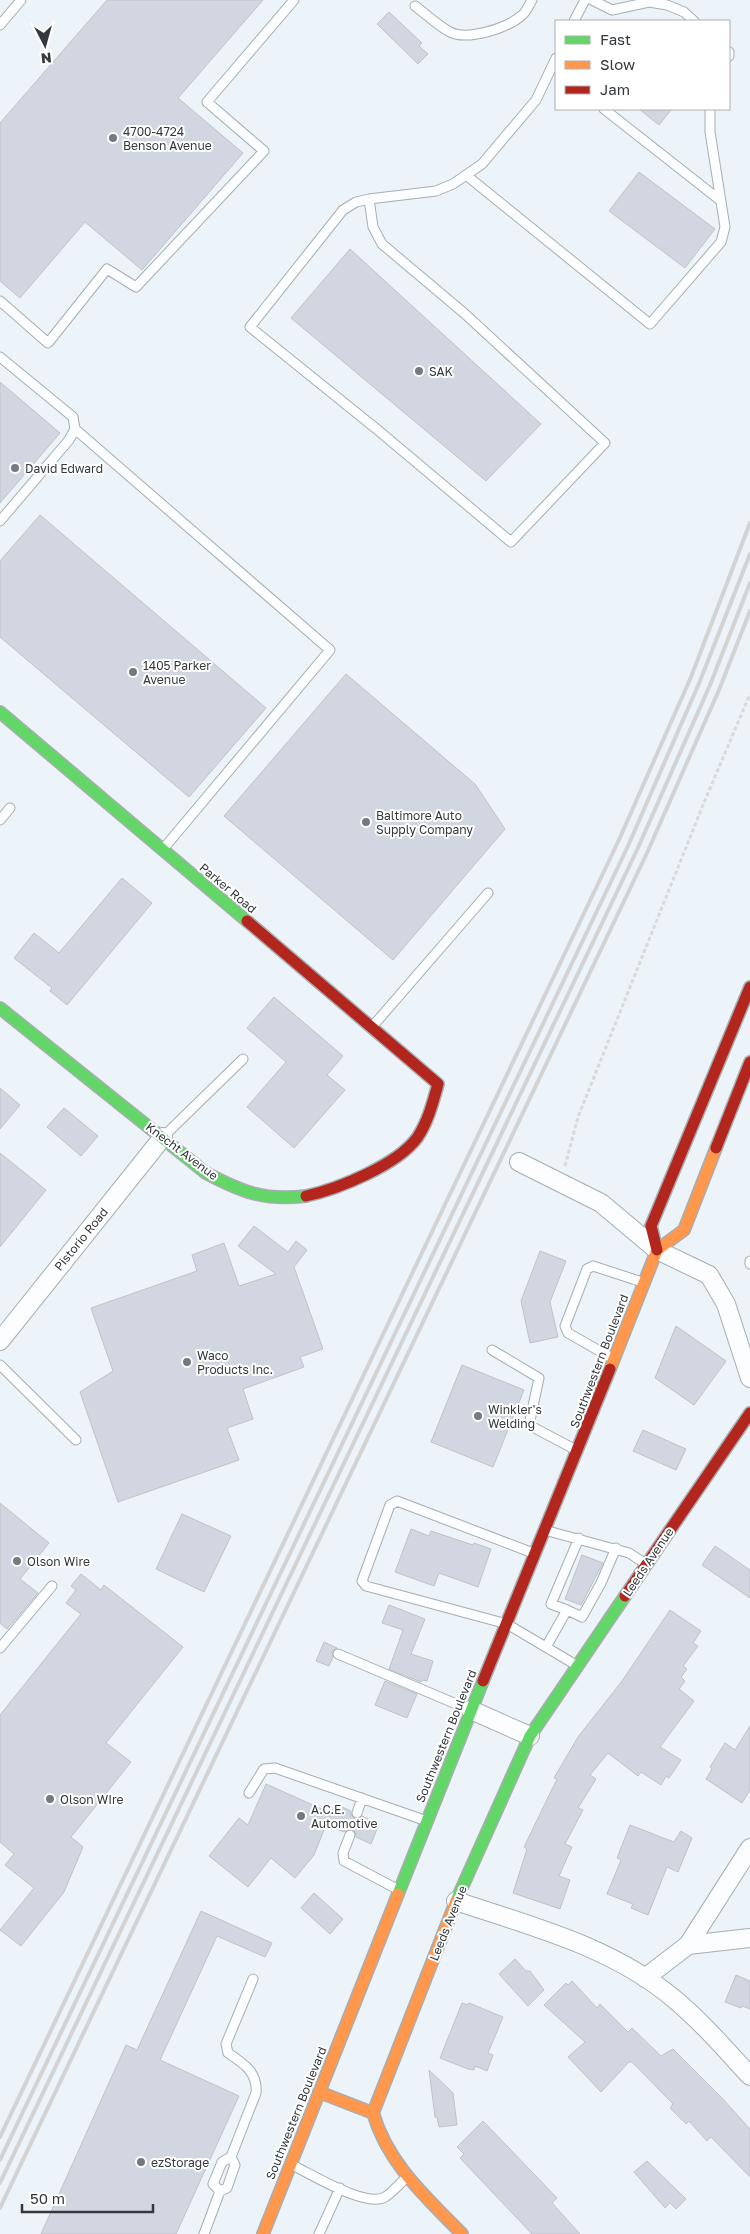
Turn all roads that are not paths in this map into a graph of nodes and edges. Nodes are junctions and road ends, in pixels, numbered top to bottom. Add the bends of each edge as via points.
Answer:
1 (21, 0) edge
2 (294, 0) edge
3 (532, 0) edge
4 (585, 0) edge
5 (592, 0) edge
6 (415, 6) dead end
7 (575, 20) edge
8 (693, 20) edge
9 (0, 25) edge
10 (554, 69) edge
11 (605, 110) edge
12 (710, 110) edge
13 (466, 175) junction
14 (369, 199) junction
15 (721, 201) junction
16 (0, 301) edge
17 (0, 357) edge
18 (75, 429) junction
19 (0, 521) edge
20 (0, 712) edge
21 (10, 808) dead end
22 (0, 820) edge
23 (162, 850) junction
24 (488, 893) dead end
25 (750, 987) edge
26 (0, 1008) edge
27 (371, 1027) junction
28 (243, 1059) dead end
29 (750, 1062) edge
30 (438, 1084) joint
31 (163, 1137) junction
32 (519, 1162) dead end
33 (657, 1250) junction
34 (644, 1283) junction
35 (0, 1341) edge
36 (492, 1350) dead end
37 (614, 1360) junction
38 (0, 1365) edge
39 (750, 1378) edge
40 (750, 1413) edge
41 (76, 1440) dead end
42 (578, 1451) junction
43 (545, 1530) junction
44 (579, 1538) junction
45 (616, 1548) junction
46 (536, 1554) junction
47 (647, 1564) junction
48 (52, 1586) dead end
49 (567, 1610) junction
50 (507, 1624) junction
51 (546, 1647) junction
52 (0, 1648) edge
53 (338, 1654) dead end
54 (577, 1666) junction
55 (471, 1710) junction
56 (530, 1736) junction
57 (249, 1793) dead end
58 (362, 1798) junction
59 (357, 1813) dead end
60 (427, 1820) junction
61 (350, 1835) dead end
62 (750, 1848) edge
63 (399, 1890) junction
64 (456, 1901) junction
65 (750, 1938) edge
66 (688, 1945) junction
67 (645, 1978) junction
68 (253, 1979) dead end
69 (750, 2076) edge
70 (319, 2092) junction
71 (373, 2113) junction
72 (231, 2157) junction
73 (290, 2164) junction
74 (408, 2176) junction
75 (340, 2188) junction
76 (220, 2192) junction
77 (204, 2234) edge
78 (262, 2234) edge
79 (319, 2234) edge
80 (462, 2234) edge

1 - 9 lane
2 - 16 lane via 207,102 264,151 136,287 107,269 48,342
3 - 6 lane via 523,15 506,26 462,35 451,33
4 - 7 lane
5 - 8 lane via 612,10 649,2 668,5
10 - 13 lane via 536,100 482,164
11 - 15 lane
12 - 15 lane via 710,132
13 - 14 lane via 436,191
13 - 15 lane via 650,324 721,242 726,227
14 - 14 lane via 343,210 250,327 512,542 605,443 464,313 382,244 373,227
17 - 18 lane via 73,417
18 - 19 lane
18 - 23 lane via 330,650
20 - 23 street, Parker Road
21 - 22 lane
23 - 27 street, Parker Road
24 - 27 lane
25 - 33 street via 651,1226
26 - 31 street, Knecht Avenue
27 - 30 street, Parker Road
28 - 31 lane
29 - 33 street via 684,1230
30 - 31 street, Knecht Avenue via 422,1130 411,1146 345,1186 320,1195 291,1198 236,1189 206,1172
31 - 35 street, Pistorio Road
32 - 33 street via 600,1203
33 - 34 street, Southwestern Boulevard
33 - 39 street via 709,1275 726,1304
34 - 37 street, Southwestern Boulevard
34 - 37 lane via 594,1266 587,1269 565,1326 568,1333
36 - 42 lane via 539,1378 529,1425
37 - 42 street, Southwestern Boulevard
38 - 41 lane
40 - 47 street, Leeds Avenue
42 - 43 street, Southwestern Boulevard
43 - 44 lane
43 - 46 street, Southwestern Boulevard
44 - 45 lane
44 - 49 lane via 551,1604
45 - 47 lane
45 - 49 lane via 602,1583 582,1616
46 - 50 street, Southwestern Boulevard
46 - 50 lane via 397,1502 390,1505 362,1581 366,1586
47 - 54 street, Leeds Avenue
48 - 52 lane
49 - 51 lane
50 - 51 lane
50 - 55 street, Southwestern Boulevard
51 - 54 lane
53 - 55 lane
54 - 56 street, Leeds Avenue
55 - 56 street
55 - 60 street, Southwestern Boulevard
56 - 64 street, Leeds Avenue
57 - 58 lane via 264,1769 275,1768
58 - 59 lane
58 - 60 lane
60 - 63 street, Southwestern Boulevard
61 - 63 lane via 343,1853 344,1860
62 - 66 street
63 - 70 street, Southwestern Boulevard
64 - 67 street via 589,1947
64 - 71 street, Leeds Avenue
65 - 66 street
66 - 67 street
67 - 69 street via 695,2018
68 - 72 lane via 226,2044 228,2053 248,2066 257,2083
70 - 71 street
70 - 73 street, Southwestern Boulevard
71 - 74 street via 387,2149
72 - 76 lane via 235,2165 227,2188
72 - 76 lane via 222,2162 213,2184
73 - 75 lane
73 - 78 street, Southwestern Boulevard
74 - 75 lane via 384,2197 372,2200
74 - 80 street
75 - 79 lane
76 - 77 lane

